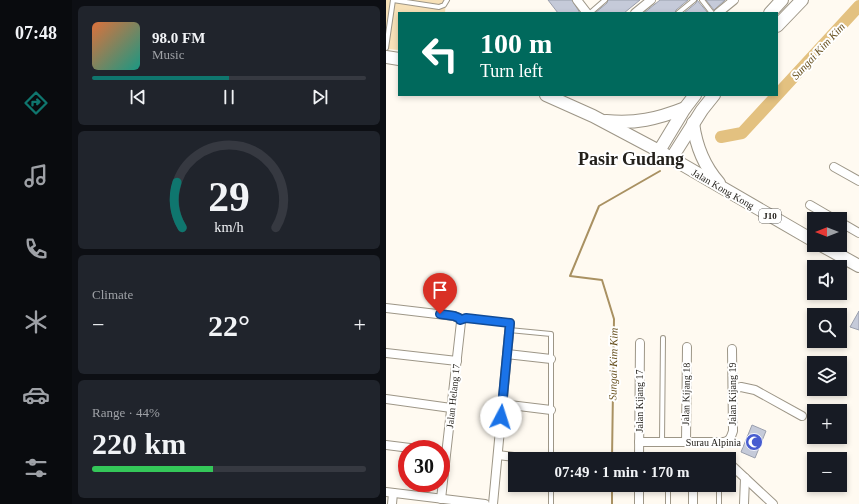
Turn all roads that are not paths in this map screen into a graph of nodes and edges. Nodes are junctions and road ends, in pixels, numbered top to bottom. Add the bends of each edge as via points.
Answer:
1 (393, 0) edge
2 (447, 0) edge
3 (577, 0) edge
4 (605, 0) edge
5 (651, 0) edge
6 (694, 0) edge
7 (702, 0) edge
8 (734, 0) edge
9 (782, 0) edge
10 (802, 0) edge
11 (588, 12) edge
12 (590, 12) edge
13 (636, 12) edge
14 (679, 12) edge
15 (711, 12) edge
16 (719, 12) edge
17 (771, 12) edge
18 (778, 25) edge
19 (386, 48) edge
20 (386, 57) edge
21 (398, 59) edge
22 (548, 96) edge
23 (694, 96) edge
24 (713, 96) edge
25 (685, 108) junction
26 (601, 120) junction
27 (693, 123) junction
28 (658, 151) junction
29 (671, 159) junction
30 (834, 167) dead end
31 (859, 181) edge
32 (725, 191) junction
33 (810, 205) dead end
34 (822, 212) edge
35 (847, 226) edge
36 (859, 233) edge
37 (807, 237) edge
38 (834, 252) edge
39 (859, 266) edge
40 (386, 308) edge
41 (459, 319) junction
42 (510, 326) junction
43 (663, 338) dead end
44 (640, 343) dead end
45 (687, 347) dead end
46 (732, 349) dead end
47 (386, 353) edge
48 (507, 354) junction
49 (551, 359) junction
50 (456, 361) junction
51 (732, 389) junction
52 (386, 400) edge
53 (502, 404) junction
54 (451, 408) junction
55 (551, 410) junction
56 (802, 416) dead end
57 (446, 440) edge
58 (639, 442) junction
59 (662, 442) junction
60 (686, 442) junction
61 (386, 445) edge
62 (398, 446) edge
63 (551, 452) edge
64 (639, 452) edge
65 (498, 455) junction
66 (508, 456) edge
67 (736, 470) edge
68 (745, 478) junction
69 (441, 492) edge
70 (551, 492) edge
71 (639, 492) edge
72 (668, 492) edge
73 (693, 492) edge
74 (719, 492) edge
75 (389, 493) edge
76 (441, 499) junction
77 (419, 500) edge
78 (392, 504) edge
79 (485, 504) edge
80 (493, 504) edge
81 (551, 504) edge
82 (639, 504) edge
83 (668, 504) edge
84 (693, 504) edge
85 (719, 504) edge
86 (744, 504) edge
87 (773, 504) edge

1 - 2 lane via 439,7
1 - 19 lane
3 - 11 street
4 - 12 lane
5 - 13 street
6 - 14 lane
7 - 15 lane
8 - 16 street
9 - 17 main road
10 - 18 main road
20 - 21 main road
22 - 26 main road, Jalan Kong Kong / J10
23 - 25 main road
24 - 27 main road
25 - 26 main road via 644,121
25 - 28 main road
26 - 28 main road, Jalan Kong Kong / J10
27 - 29 main road
27 - 32 main road via 695,136 710,174
28 - 29 main road, Jalan Kong Kong / J10
29 - 32 main road, Jalan Kong Kong / J10
30 - 31 street
32 - 37 main road, Jalan Kong Kong / J10
33 - 34 street
35 - 36 street
38 - 39 main road
40 - 41 street via 454,316
41 - 42 lane
41 - 50 street, Jalan Helang 17 via 461,322
42 - 48 street
42 - 49 lane via 551,334
43 - 59 lane
44 - 58 street, Jalan Kijang 17
45 - 60 street, Jalan Kijang 18
46 - 51 street, Jalan Kijang 19
47 - 50 street
48 - 49 street
48 - 53 street
49 - 55 lane
50 - 54 street, Jalan Helang 17
51 - 56 street via 741,387 755,390
51 - 60 street, Jalan Kijang 19 via 731,438 724,442
52 - 54 street
53 - 55 street
53 - 65 street
54 - 57 street, Jalan Helang 17
55 - 63 lane
58 - 59 street
58 - 64 street, Jalan Kijang 17
59 - 60 street
61 - 62 street
65 - 66 street
65 - 80 street
67 - 68 street
68 - 86 street
68 - 87 street
69 - 76 street, Jalan Helang 17
70 - 81 lane
71 - 82 street
72 - 83 lane
73 - 84 street
74 - 85 lane
75 - 77 street
75 - 78 street
76 - 77 street
76 - 79 street

